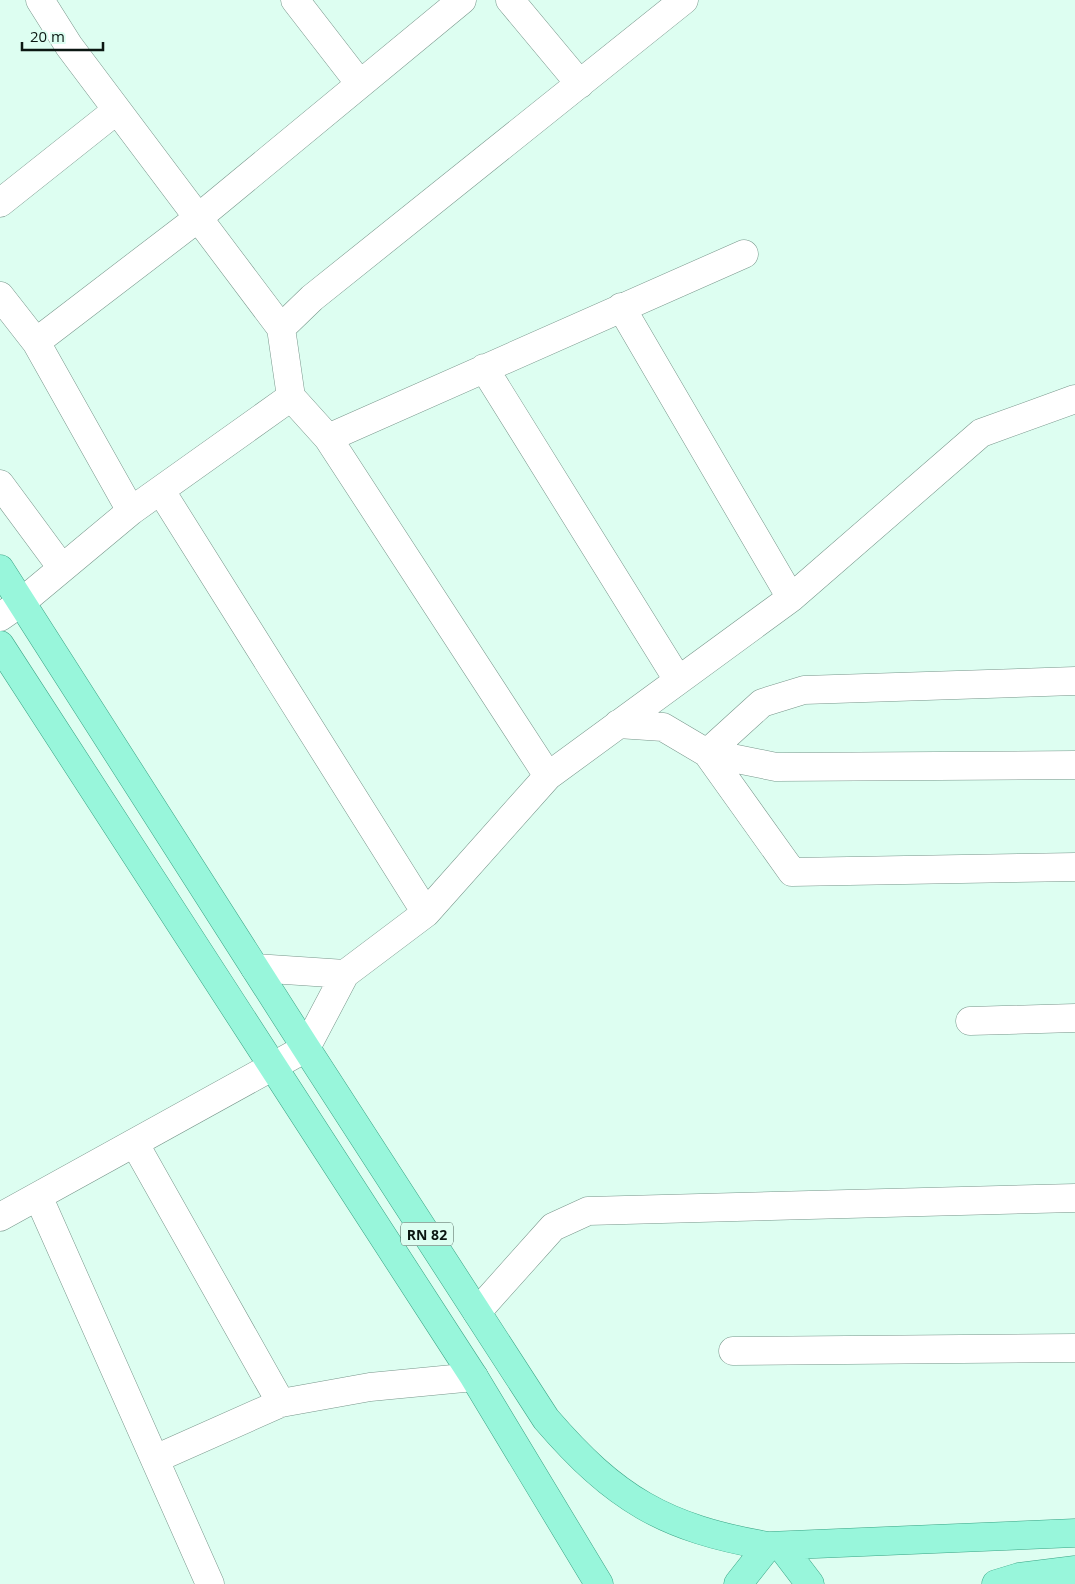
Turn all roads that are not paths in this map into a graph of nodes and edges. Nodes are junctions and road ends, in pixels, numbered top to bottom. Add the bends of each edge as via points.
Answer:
1 (40, 0) edge
2 (295, 0) edge
3 (462, 0) edge
4 (510, 0) edge
5 (684, 0) edge
6 (360, 84) junction
7 (580, 84) junction
8 (117, 110) junction
9 (0, 203) edge
10 (198, 218) junction
11 (744, 254) dead end
12 (0, 296) edge
13 (622, 307) junction
14 (281, 328) junction
15 (36, 342) junction
16 (484, 368) junction
17 (291, 397) junction
18 (1075, 398) edge
19 (328, 438) junction
20 (0, 484) edge
21 (161, 491) junction
22 (131, 511) junction
23 (62, 568) junction
24 (0, 569) edge
25 (791, 598) junction
26 (23, 602) junction
27 (0, 617) edge
28 (0, 645) edge
29 (678, 680) junction
30 (1075, 681) edge
31 (618, 724) junction
32 (707, 753) junction
33 (1075, 765) edge
34 (548, 776) junction
35 (1075, 867) edge
36 (426, 914) junction
37 (255, 968) junction
38 (346, 974) junction
39 (1075, 1018) edge
40 (970, 1021) dead end
41 (306, 1048) junction
42 (274, 1067) junction
43 (135, 1144) junction
44 (38, 1196) junction
45 (1075, 1198) edge
46 (0, 1217) edge
47 (478, 1312) junction
48 (1075, 1348) edge
49 (733, 1350) dead end
50 (474, 1378) junction
51 (281, 1402) junction
52 (155, 1460) junction
53 (1075, 1532) edge
54 (775, 1546) junction
55 (1075, 1570) edge
56 (210, 1584) edge
57 (599, 1584) edge
58 (738, 1584) edge
59 (810, 1584) edge
60 (996, 1584) edge

1 - 8 street via 69,46
2 - 6 street
3 - 6 street
4 - 7 street
5 - 7 street
6 - 10 street
7 - 14 street via 312,298
8 - 9 street
8 - 10 street
10 - 14 street
10 - 15 street
11 - 13 street
12 - 15 street
13 - 16 street
13 - 25 street
14 - 17 street
15 - 22 street
16 - 19 street
16 - 29 street
17 - 19 street
17 - 21 street
18 - 25 street via 981,433
19 - 34 street
20 - 23 street
21 - 22 street
21 - 36 street
22 - 23 street
23 - 26 street
24 - 26 main road, RN 82
25 - 29 street
26 - 27 street
26 - 37 main road, RN 82
28 - 42 main road, RN 82
29 - 31 street
30 - 32 street via 804,690 762,703
31 - 32 street via 663,727
31 - 34 street
32 - 33 street via 776,767
32 - 35 street via 792,872
34 - 36 street
36 - 38 street
37 - 38 street
37 - 41 main road, RN 82
38 - 41 street
39 - 40 street
41 - 42 street
41 - 47 main road, RN 82
42 - 43 street
42 - 50 main road, RN 82
43 - 44 street
43 - 51 street
44 - 46 street
44 - 52 street
45 - 47 street via 588,1211 553,1227
47 - 54 main road, RN 82 via 546,1419 576,1454 606,1481 635,1502 691,1528 725,1538
48 - 49 street
50 - 51 street via 370,1387
50 - 57 main road, RN 82
51 - 52 street
52 - 56 street
53 - 54 main road, RN 82
54 - 58 main road
54 - 59 main road
55 - 60 main road via 1018,1577

